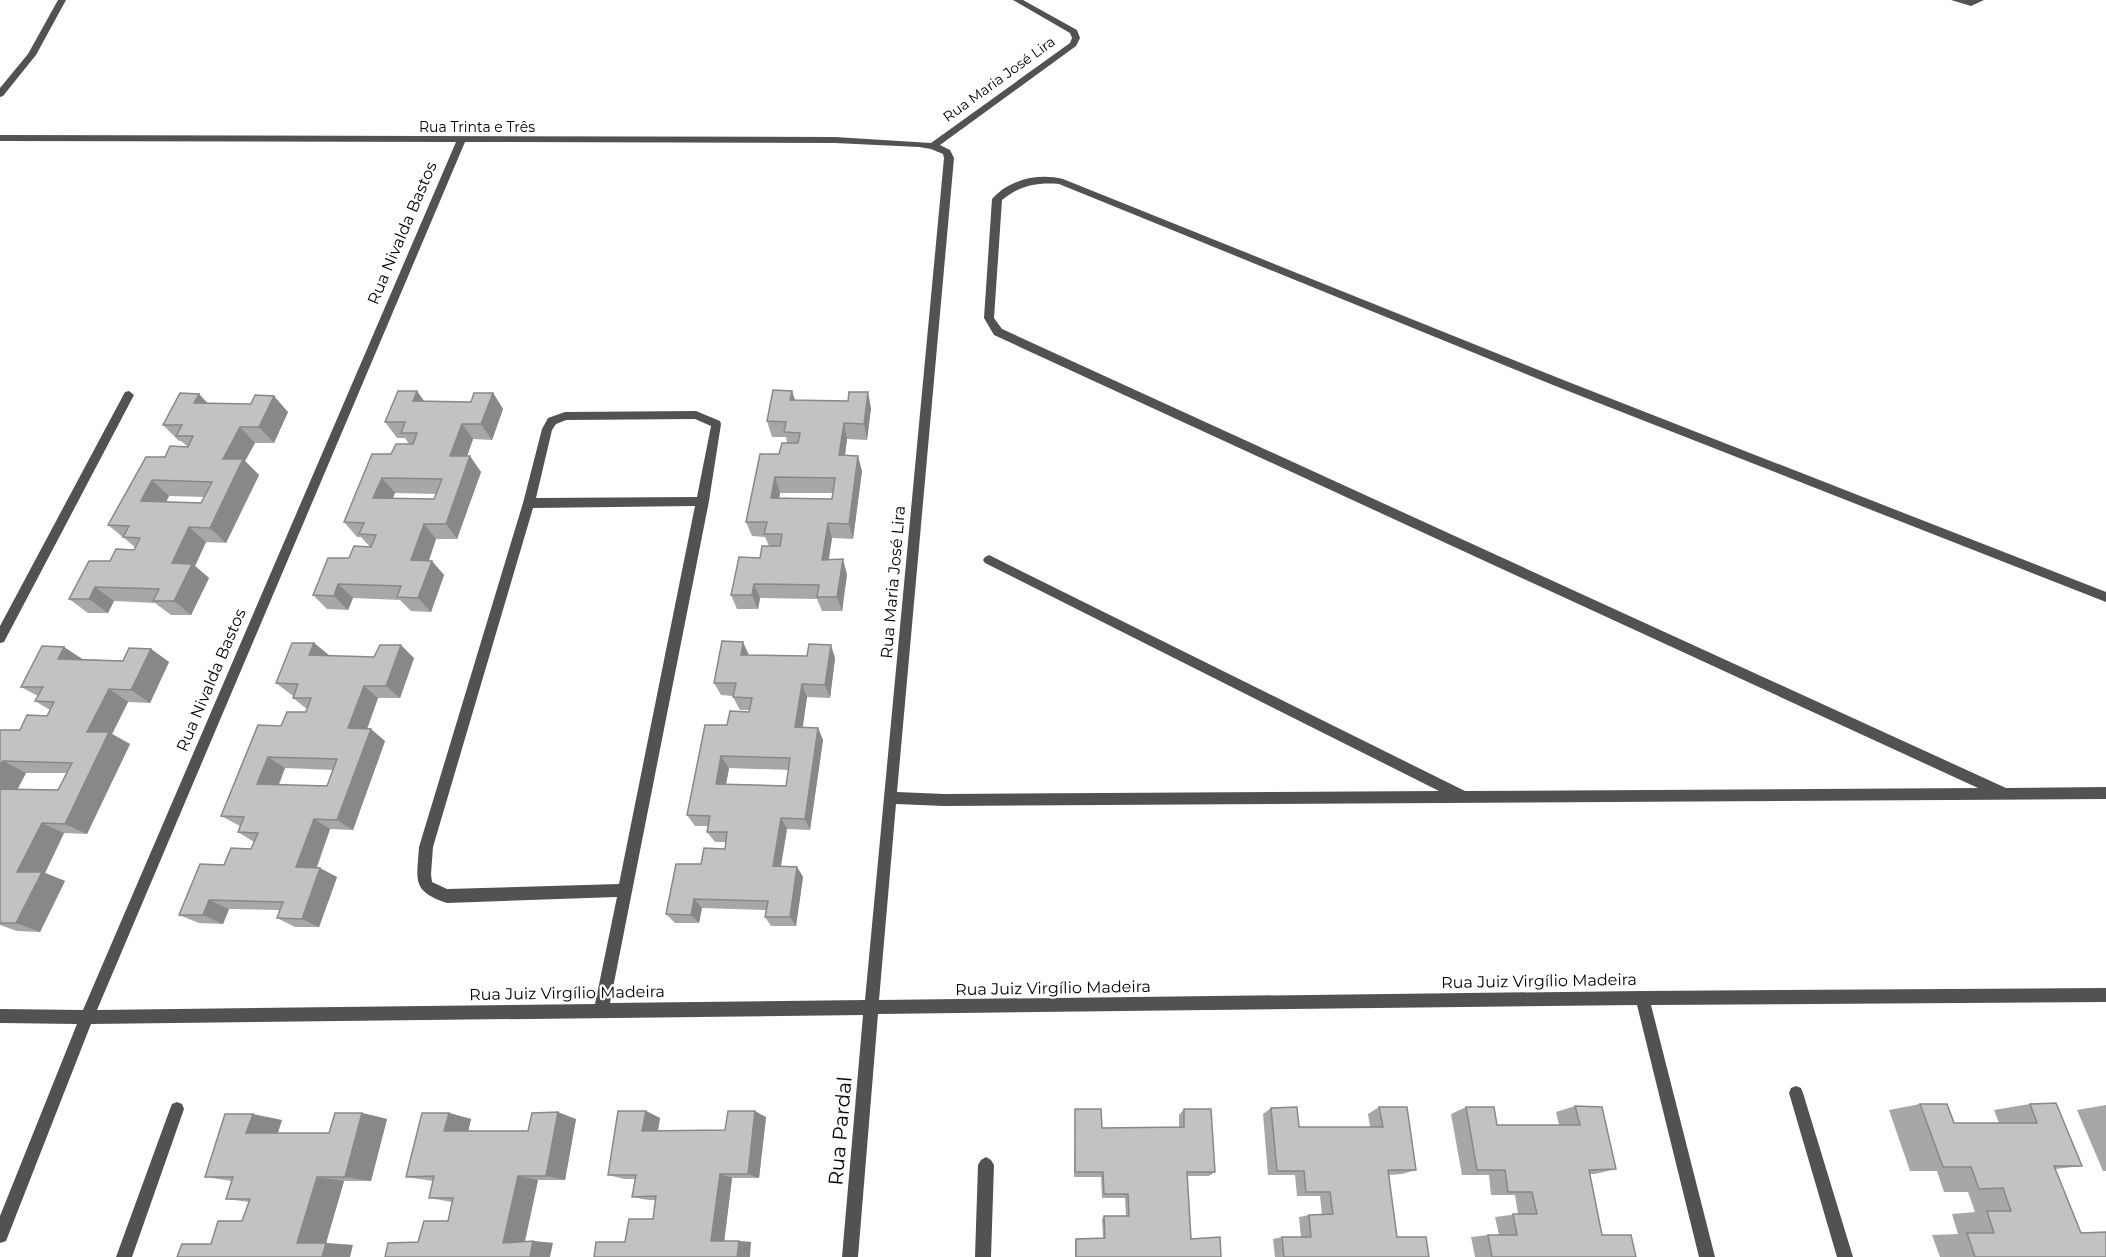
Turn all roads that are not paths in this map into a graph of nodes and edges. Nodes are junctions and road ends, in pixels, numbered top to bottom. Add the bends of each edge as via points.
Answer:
1 (62, 0) edge
2 (1017, 0) edge
3 (1955, 0) edge
4 (1980, 0) edge
5 (0, 94) edge
6 (0, 138) edge
7 (461, 141) junction
8 (933, 146) junction
9 (129, 395) dead end
10 (703, 501) junction
11 (529, 503) junction
12 (988, 560) dead end
13 (2106, 597) edge
14 (0, 638) edge
15 (2004, 793) junction
16 (2106, 793) edge
17 (1464, 797) junction
18 (890, 798) junction
19 (626, 890) junction
20 (2106, 995) edge
21 (1642, 998) junction
22 (871, 1009) junction
23 (601, 1011) junction
24 (0, 1016) edge
25 (87, 1017) junction
26 (1796, 1093) dead end
27 (177, 1109) dead end
28 (986, 1165) dead end
29 (0, 1235) edge
30 (124, 1257) edge
31 (850, 1257) edge
32 (983, 1257) edge
33 (1707, 1257) edge
34 (1845, 1257) edge

1 - 5 street via 32,55
2 - 8 street, Rua Maria José Lira via 1074,32 1073,44
3 - 4 street via 1971,4
6 - 7 street, Rua Trinta e Três
7 - 8 street, Rua Trinta e Três via 835,140
7 - 25 street, Rua Nivalda Bastos
8 - 18 street, Rua Maria José Lira via 947,152 949,158
9 - 14 street
10 - 11 street
10 - 11 street via 716,424 696,415 684,415 557,418 547,429
10 - 19 street
11 - 19 street via 426,847 426,886 447,896
12 - 17 street
13 - 15 street via 1059,181 1027,181 1009,188 997,199 989,318 998,332
15 - 16 street
15 - 17 street
17 - 18 street
18 - 22 street, Rua Maria José Lira
19 - 23 street
20 - 21 street, Rua Juiz Virgílio Madeira
21 - 22 street, Rua Juiz Virgílio Madeira
21 - 33 street
22 - 23 street, Rua Juiz Virgílio Madeira
22 - 31 street, Rua Pardal
23 - 25 street, Rua Juiz Virgílio Madeira
24 - 25 street, Rua Juiz Virgílio Madeira
25 - 29 street, Rua Nivalda Bastos
26 - 34 street
27 - 30 street
28 - 32 street

